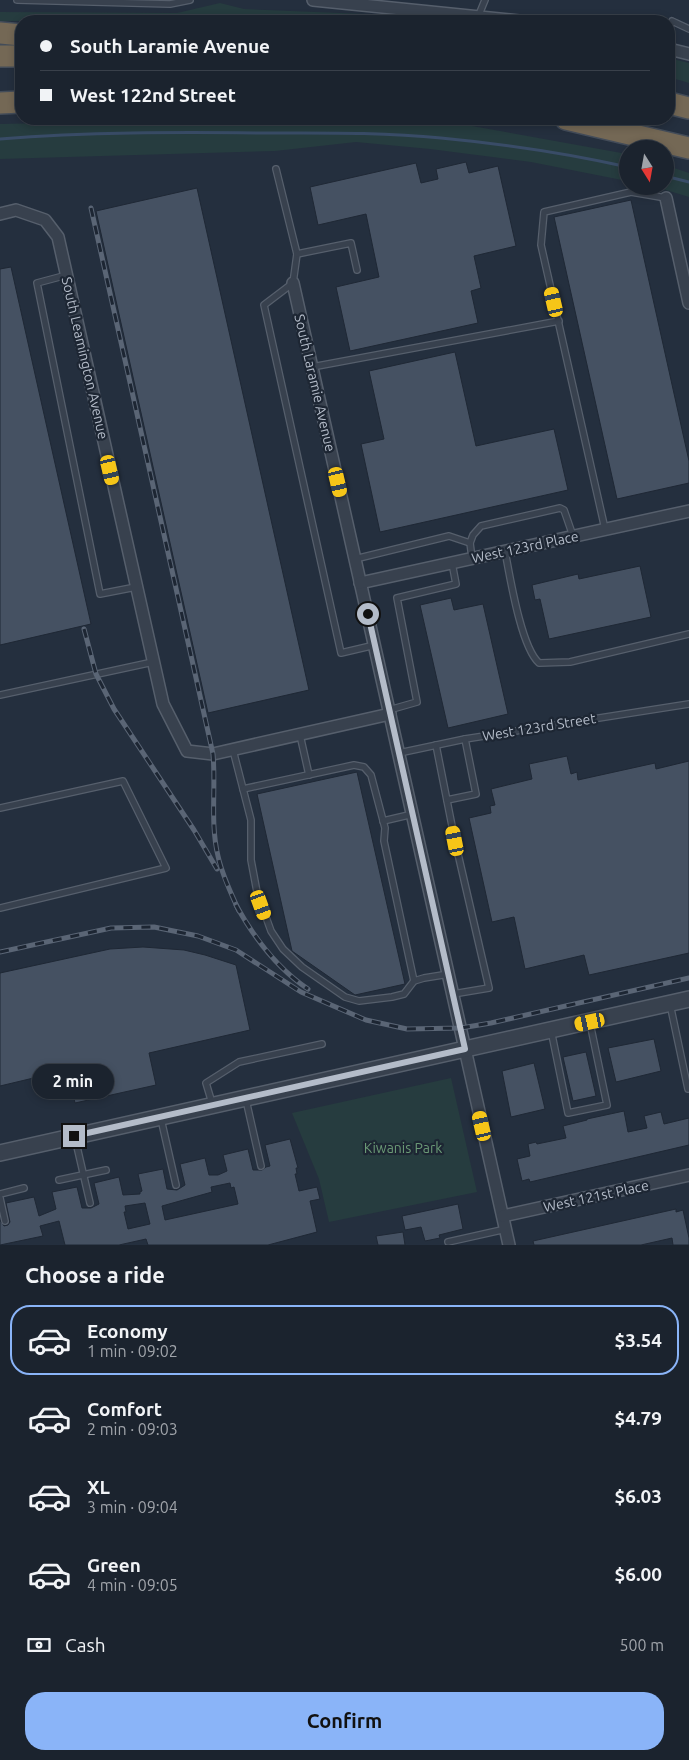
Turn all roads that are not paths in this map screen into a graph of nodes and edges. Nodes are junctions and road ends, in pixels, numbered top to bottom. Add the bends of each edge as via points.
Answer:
1 (17, 0) edge
2 (190, 0) edge
3 (313, 0) edge
4 (485, 0) edge
5 (340, 1) edge
6 (461, 15) edge
7 (479, 15) edge
8 (675, 22) edge
9 (689, 29) edge
10 (0, 34) edge
11 (15, 34) edge
12 (675, 50) edge
13 (689, 54) edge
14 (0, 56) edge
15 (15, 56) edge
16 (0, 94) edge
17 (15, 94) edge
18 (15, 102) edge
19 (0, 103) edge
20 (675, 104) edge
21 (689, 108) edge
22 (591, 125) edge
23 (689, 148) edge
24 (276, 169) dead end
25 (666, 198) joint
26 (0, 214) edge
27 (297, 254) junction
28 (357, 270) dead end
29 (67, 276) junction
30 (687, 281) edge
31 (293, 283) junction
32 (689, 302) edge
33 (559, 321) junction
34 (312, 367) junction
35 (689, 511) edge
36 (605, 529) junction
37 (573, 536) junction
38 (470, 542) junction
39 (505, 551) junction
40 (472, 558) junction
41 (355, 559) junction
42 (452, 562) junction
43 (360, 583) junction
44 (136, 587) junction
45 (689, 634) edge
46 (375, 645) junction
47 (153, 662) junction
48 (0, 695) edge
49 (689, 704) edge
50 (390, 712) junction
51 (300, 735) junction
52 (465, 739) junction
53 (436, 745) junction
54 (233, 750) junction
55 (399, 753) junction
56 (309, 774) junction
57 (243, 789) junction
58 (447, 800) junction
59 (0, 808) edge
60 (413, 814) junction
61 (383, 821) junction
62 (0, 908) edge
63 (449, 974) junction
64 (414, 981) junction
65 (454, 994) junction
66 (689, 999) edge
67 (670, 1004) junction
68 (590, 1022) junction
69 (551, 1030) junction
70 (322, 1044) dead end
71 (465, 1049) junction
72 (688, 1089) edge
73 (245, 1098) junction
74 (213, 1106) junction
75 (160, 1117) junction
76 (74, 1136) junction
77 (0, 1153) edge
78 (261, 1166) dead end
79 (106, 1170) dead end
80 (83, 1174) junction
81 (689, 1175) edge
82 (59, 1180) dead end
83 (176, 1185) dead end
84 (24, 1188) dead end
85 (0, 1194) edge
86 (0, 1198) edge
87 (90, 1203) dead end
88 (503, 1216) junction
89 (5, 1221) dead end
90 (506, 1229) junction
91 (448, 1242) dead end
92 (509, 1245) edge

1 - 2 lane via 170,4
3 - 5 street
4 - 7 lane
5 - 6 street
8 - 9 lane
10 - 11 highway
12 - 13 street
14 - 15 highway
16 - 17 highway
18 - 19 highway
20 - 21 highway
22 - 23 highway
24 - 27 lane
25 - 30 street
25 - 33 lane via 631,192 544,212 542,245
26 - 29 street, South Leamington Avenue via 16,210 45,220 58,237
27 - 28 lane via 351,242
27 - 31 lane
29 - 44 street, South Leamington Avenue
29 - 44 lane via 37,283 100,594
30 - 32 street
31 - 34 street, South Laramie Avenue
31 - 46 lane via 264,306 341,653
33 - 34 lane
33 - 36 lane
34 - 41 street, South Laramie Avenue
35 - 36 street, West 123rd Place
36 - 37 street, West 123rd Place
37 - 38 lane via 564,510 560,508 481,526
37 - 39 street, West 123rd Place
38 - 40 lane
38 - 41 lane via 449,536
39 - 40 street, West 123rd Place
39 - 45 lane via 525,638 539,663 570,662
40 - 42 street, West 123rd Place
41 - 43 street, South Laramie Avenue
42 - 43 street, West 123rd Place
42 - 50 lane via 456,584 396,598 417,702
43 - 46 street, South Laramie Avenue
44 - 47 street, South Leamington Avenue
46 - 50 street, South Laramie Avenue
47 - 48 lane
47 - 54 street, South Leamington Avenue via 163,704 187,751 213,754
49 - 52 lane, West 123rd Street
50 - 51 street
50 - 55 street, South Laramie Avenue
51 - 54 street
51 - 56 lane
52 - 53 lane, West 123rd Street
52 - 58 lane via 476,794
53 - 55 lane, West 123rd Street
53 - 58 lane
54 - 57 lane
55 - 60 street, South Laramie Avenue
56 - 57 lane
56 - 61 lane via 354,765 364,767 371,776
57 - 64 lane via 251,820 251,860 257,892 271,931 282,949 345,997 360,1001 404,994
58 - 65 lane via 489,988
59 - 62 lane via 123,781 166,868
60 - 61 lane
60 - 63 street, South Laramie Avenue
61 - 64 lane via 384,841
63 - 64 lane
63 - 65 street, South Laramie Avenue
65 - 71 street, South Laramie Avenue
66 - 67 street
67 - 68 street
67 - 72 lane
68 - 69 street
68 - 69 lane via 607,1105 598,1107 568,1113
69 - 71 street
70 - 74 lane via 239,1062 206,1083
71 - 73 street
71 - 88 street, South Laramie Avenue
73 - 74 street
73 - 78 lane
74 - 75 street
75 - 76 street
75 - 83 lane
76 - 77 street
76 - 80 lane
79 - 80 lane
80 - 82 lane
80 - 87 lane
81 - 88 street, West 121st Place
84 - 85 lane
86 - 89 lane
88 - 90 street, South Laramie Avenue
90 - 91 lane
90 - 92 street, South Laramie Avenue

